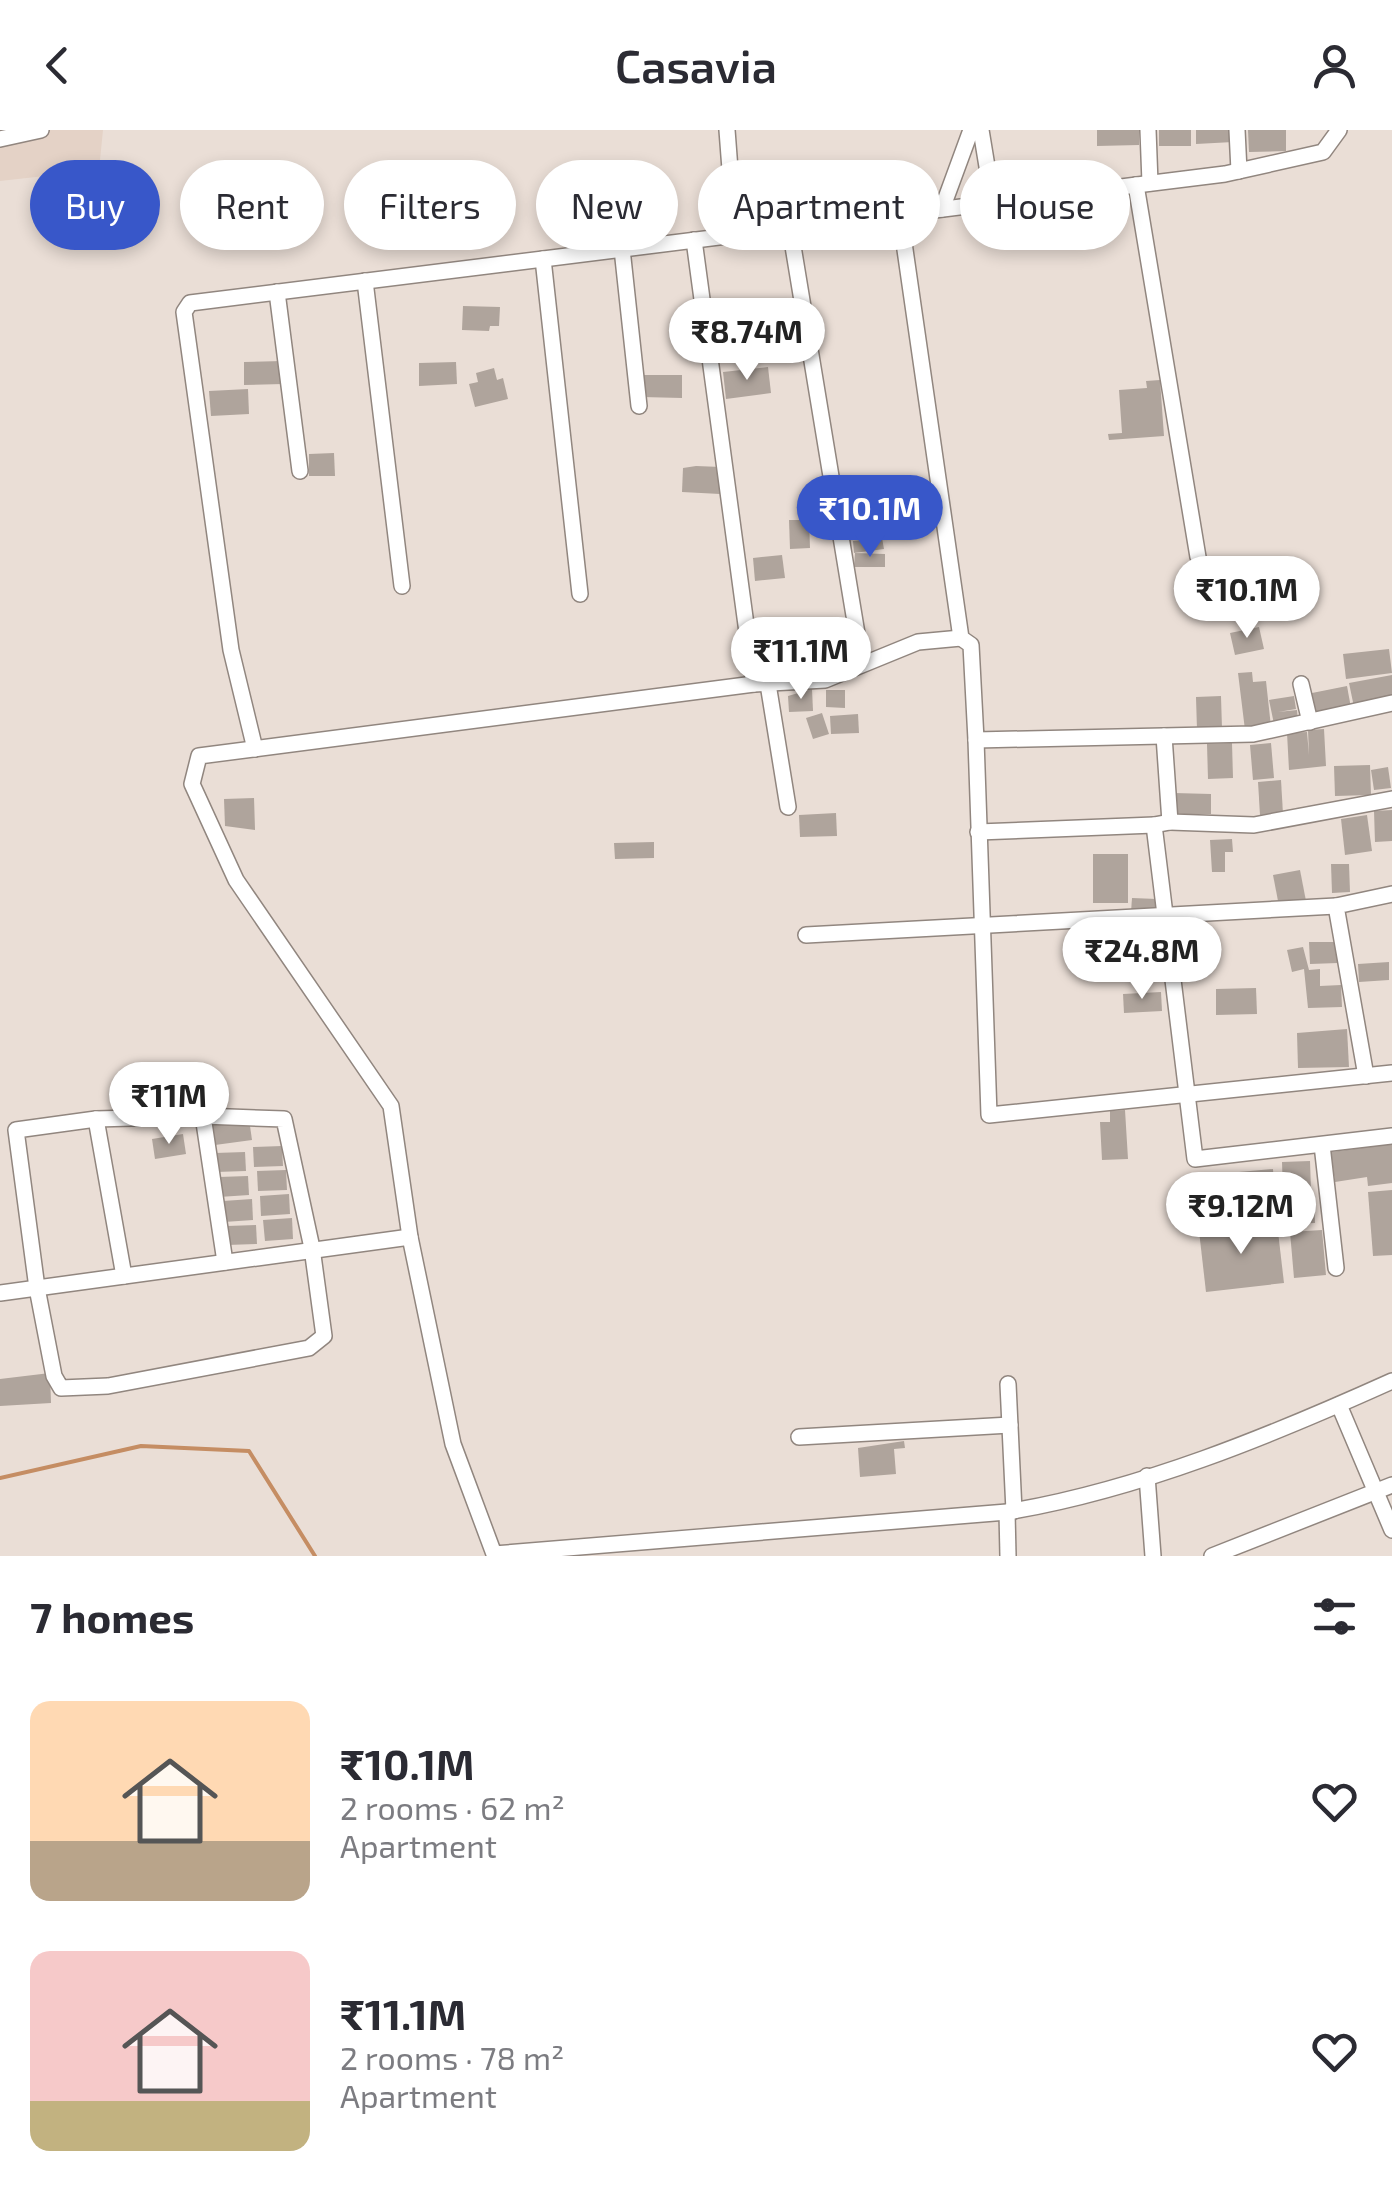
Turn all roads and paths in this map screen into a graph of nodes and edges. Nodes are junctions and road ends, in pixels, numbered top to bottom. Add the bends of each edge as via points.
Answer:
1 (42, 130) edge
2 (727, 130) edge
3 (971, 130) edge
4 (981, 130) edge
5 (1148, 130) edge
6 (1237, 130) edge
7 (1339, 130) edge
8 (0, 139) edge
9 (729, 160) edge
10 (986, 160) edge
11 (1238, 171) junction
12 (1143, 184) junction
13 (1130, 186) edge
14 (960, 207) edge
15 (942, 209) joint
16 (694, 240) junction
17 (698, 240) edge
18 (678, 242) edge
19 (614, 250) edge
20 (622, 250) edge
21 (794, 250) edge
22 (905, 250) edge
23 (543, 259) junction
24 (365, 281) junction
25 (277, 292) junction
26 (639, 406) dead end
27 (300, 472) dead end
28 (1198, 557) dead end
29 (402, 586) dead end
30 (580, 594) dead end
31 (961, 638) junction
32 (862, 664) junction
33 (761, 684) junction
34 (1300, 684) dead end
35 (1392, 703) edge
36 (1310, 722) junction
37 (1164, 736) junction
38 (976, 740) junction
39 (254, 750) junction
40 (1392, 798) edge
41 (788, 807) dead end
42 (1162, 823) junction
43 (978, 832) junction
44 (1392, 894) edge
45 (1336, 906) junction
46 (1166, 914) junction
47 (982, 924) junction
48 (806, 934) dead end
49 (1392, 1072) edge
50 (1366, 1076) junction
51 (1188, 1096) junction
52 (203, 1116) junction
53 (96, 1119) junction
54 (1392, 1136) edge
55 (1322, 1145) junction
56 (410, 1237) junction
57 (312, 1248) junction
58 (224, 1262) junction
59 (1336, 1268) dead end
60 (124, 1276) junction
61 (37, 1288) junction
62 (0, 1293) edge
63 (1392, 1381) edge
64 (1008, 1384) dead end
65 (1340, 1405) junction
66 (1010, 1425) junction
67 (799, 1436) dead end
68 (1147, 1476) junction
69 (1385, 1488) edge
70 (1011, 1511) junction
71 (1392, 1530) edge
72 (1008, 1556) edge
73 (1153, 1556) edge
74 (1212, 1556) edge

1 - 8 street
2 - 9 street
3 - 15 street
4 - 10 street
5 - 12 street
6 - 11 street
7 - 11 street via 1323,152
11 - 12 street
12 - 13 street
12 - 28 street
14 - 15 street
16 - 17 street
16 - 18 street
16 - 33 street
19 - 23 street
20 - 26 street
21 - 32 street
22 - 31 street
23 - 24 street
23 - 30 street
24 - 25 street
24 - 29 street
25 - 27 street
25 - 39 street via 190,303 184,312 230,650
31 - 32 street via 918,642
31 - 38 street via 971,645
32 - 33 street via 825,680
33 - 39 street
33 - 41 street
34 - 36 street
35 - 36 street
36 - 37 street via 1253,734
37 - 38 street
37 - 42 street
38 - 43 street
39 - 56 street via 199,756 192,784 236,880 391,1106
40 - 42 street via 1254,825
42 - 43 street
42 - 46 street
43 - 47 street
44 - 45 street
45 - 46 street
45 - 50 street
46 - 47 street
46 - 51 street
47 - 48 street
47 - 51 street via 990,1115
49 - 50 street
50 - 51 street
51 - 55 street via 1194,1159
52 - 53 street
52 - 57 street via 284,1118
52 - 58 street
53 - 60 street
53 - 61 street via 16,1130
54 - 55 street
55 - 59 street
56 - 57 street
56 - 70 street via 453,1444 494,1554
57 - 58 street
57 - 61 street via 324,1336 309,1348 108,1386 61,1388
58 - 60 street
60 - 61 street
61 - 62 street
63 - 65 street
64 - 66 street
65 - 68 street
65 - 69 street
66 - 67 street
66 - 70 street
68 - 70 street
68 - 73 street
69 - 71 street
69 - 74 street
70 - 72 street

